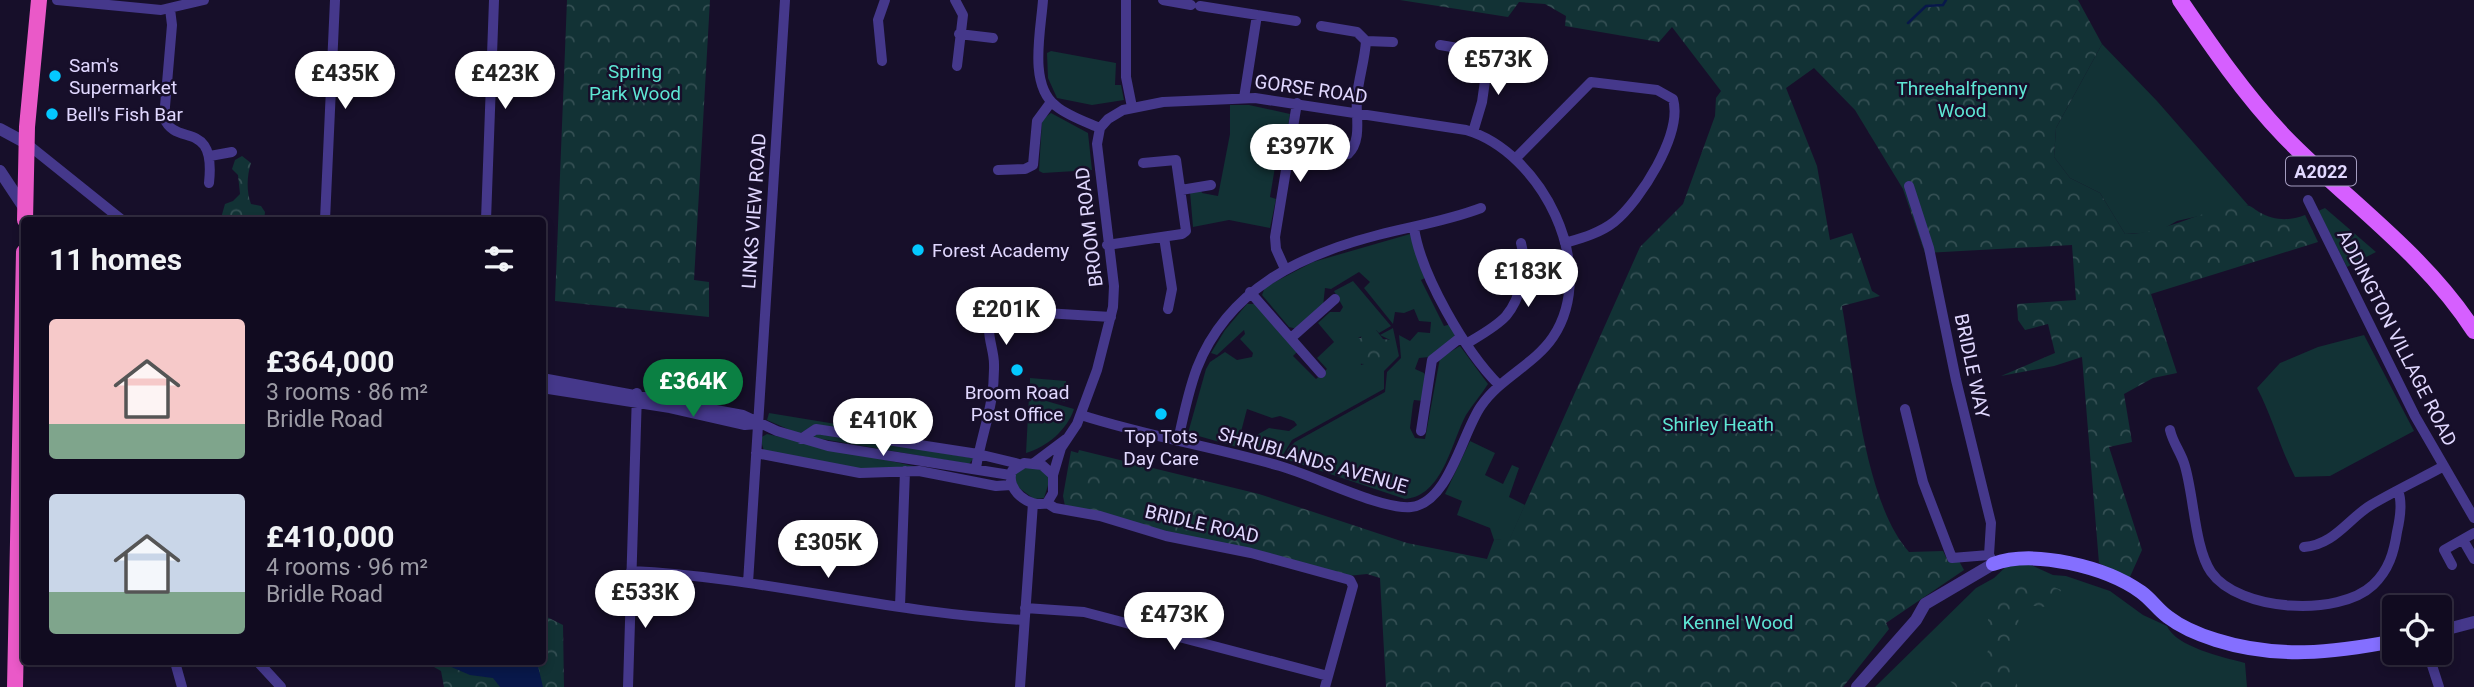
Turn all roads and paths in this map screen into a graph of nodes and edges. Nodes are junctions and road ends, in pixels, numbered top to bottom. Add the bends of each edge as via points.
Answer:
1 (39, 0) edge
2 (57, 0) edge
3 (204, 0) edge
4 (335, 0) edge
5 (494, 0) edge
6 (785, 0) edge
7 (885, 0) edge
8 (955, 0) edge
9 (1043, 0) edge
10 (1126, 0) edge
11 (1163, 0) edge
12 (2180, 0) edge
13 (170, 9) junction
14 (1258, 15) junction
15 (1296, 22) dead end
16 (1321, 26) dead end
17 (959, 34) junction
18 (993, 38) dead end
19 (1366, 41) junction
20 (1393, 42) dead end
21 (1440, 45) dead end
22 (1489, 53) junction
23 (1516, 58) dead end
24 (882, 61) dead end
25 (957, 66) dead end
26 (1244, 98) junction
27 (1051, 102) junction
28 (1297, 103) junction
29 (1132, 107) junction
30 (1358, 113) junction
31 (1100, 128) junction
32 (0, 129) edge
33 (1473, 132) junction
34 (26, 143) junction
35 (232, 152) dead end
36 (1327, 152) dead end
37 (210, 156) junction
38 (1517, 158) junction
39 (1143, 163) dead end
40 (0, 170) edge
41 (998, 170) dead end
42 (209, 183) dead end
43 (1211, 185) dead end
44 (1909, 186) dead end
45 (1181, 190) junction
46 (2313, 205) dead end
47 (1481, 208) dead end
48 (25, 215) edge
49 (118, 217) edge
50 (325, 217) edge
51 (486, 217) edge
52 (1413, 228) junction
53 (1164, 237) junction
54 (1521, 243) dead end
55 (1565, 243) junction
56 (1107, 245) junction
57 (1285, 269) junction
58 (1250, 292) junction
59 (1335, 299) dead end
60 (1168, 309) dead end
61 (1111, 317) junction
62 (2474, 331) edge
63 (1292, 338) junction
64 (1464, 340) junction
65 (1321, 373) dead end
66 (546, 379) edge
67 (1499, 385) junction
68 (546, 388) edge
69 (586, 390) junction
70 (21, 397) edge
71 (636, 398) junction
72 (1905, 409) dead end
73 (1081, 415) junction
74 (758, 424) junction
75 (2170, 429) dead end
76 (1421, 431) dead end
77 (801, 439) junction
78 (1066, 439) junction
79 (1178, 441) junction
80 (756, 453) junction
81 (978, 454) junction
82 (1034, 463) junction
83 (1019, 464) junction
84 (2444, 466) junction
85 (976, 468) junction
86 (905, 471) junction
87 (1053, 475) junction
88 (1010, 480) junction
89 (2398, 491) junction
90 (1032, 503) junction
91 (1047, 503) junction
92 (2474, 518) edge
93 (2474, 533) edge
94 (2463, 540) junction
95 (2304, 547) dead end
96 (1967, 557) junction
97 (1991, 559) junction
98 (2474, 559) edge
99 (2452, 565) dead end
100 (631, 571) junction
101 (1980, 572) junction
102 (748, 583) junction
103 (900, 606) junction
104 (1025, 608) junction
105 (1024, 620) junction
106 (2474, 622) edge
107 (2452, 628) edge
108 (2382, 643) edge
109 (176, 665) edge
110 (261, 665) edge
111 (2432, 665) edge
112 (1328, 676) junction
113 (15, 687) edge
114 (182, 687) edge
115 (281, 687) edge
116 (628, 687) edge
117 (1020, 687) edge
118 (1325, 687) edge
119 (1857, 687) edge
120 (2439, 687) edge

1 - 34 highway
2 - 13 street
3 - 13 street
4 - 50 street
5 - 51 street
6 - 74 street, LINKS VIEW ROAD
7 - 24 street via 878,20
8 - 17 street via 963,11
9 - 27 street via 1040,75
10 - 29 street via 1126,77
11 - 14 street
12 - 62 main road, A2022 via 2228,70 2284,135 2410,254
13 - 37 street via 164,113 167,124 200,139
14 - 15 street
14 - 26 street
16 - 19 street via 1357,32
17 - 18 street
17 - 25 street
19 - 20 street
19 - 30 street
21 - 22 street
22 - 23 street
22 - 33 street
26 - 28 street, GORSE ROAD
26 - 29 street, GORSE ROAD
27 - 31 street
27 - 41 street via 1037,121 1032,165
28 - 30 street, GORSE ROAD
28 - 57 street via 1275,237
29 - 31 street, GORSE ROAD
30 - 33 street, GORSE ROAD
30 - 36 street via 1351,153
31 - 56 street, BROOM ROAD via 1097,144
32 - 34 street
33 - 38 street, GORSE ROAD
34 - 48 highway
34 - 49 street
35 - 37 street
37 - 42 street
38 - 55 street, SHRUBLANDS AVENUE via 1544,198
38 - 55 street via 1591,82 1657,90 1673,99 1674,117 1664,150 1632,204 1608,226
39 - 45 street via 1174,158
40 - 48 street
43 - 45 street
44 - 97 street, BRIDLE WAY via 1929,248 1991,523
45 - 53 street via 1186,231
46 - 84 street, ADDINGTON VILLAGE ROAD via 2379,345
47 - 52 street
52 - 57 street via 1341,246
52 - 64 street via 1420,256
53 - 56 street
53 - 60 street via 1172,289
54 - 64 street via 1525,265 1511,309 1501,320
55 - 67 street, SHRUBLANDS AVENUE via 1569,284 1558,328 1543,348
56 - 61 street, BROOM ROAD via 1114,292
57 - 58 street
58 - 63 street
58 - 79 street via 1226,317 1202,356
59 - 63 street
61 - 73 street, BROOM ROAD
61 - 81 street via 995,310 989,338 994,363 991,413
63 - 65 street
64 - 67 street
64 - 76 street via 1432,360
66 - 69 street
67 - 79 street, SHRUBLANDS AVENUE via 1477,412 1441,486 1411,507 1282,466
68 - 69 street
69 - 71 street
70 - 113 highway
71 - 74 street via 743,415
71 - 100 street
72 - 96 street via 1923,482 1952,558
73 - 78 street, BROOM ROAD
73 - 79 street, SHRUBLANDS AVENUE
74 - 77 street
74 - 80 street, LINKS VIEW ROAD
75 - 89 street via 2184,463 2211,572 2264,601 2315,607 2351,598 2372,586 2387,568 2395,548 2401,505
77 - 81 street via 816,429
77 - 85 street
78 - 82 street, BROOM ROAD
78 - 87 street, BROOM ROAD
80 - 86 street via 860,473
80 - 102 street, LINKS VIEW ROAD
81 - 83 street
81 - 85 street
82 - 83 street
82 - 87 street
83 - 88 street
84 - 89 street
84 - 92 street, ADDINGTON VILLAGE ROAD
85 - 88 street
86 - 88 street via 939,473 996,486
86 - 103 street
87 - 91 street via 1053,493
88 - 90 street via 1015,492
89 - 95 street via 2369,506 2334,536
90 - 91 street, BRIDLE ROAD
90 - 104 street
91 - 112 street, BRIDLE ROAD via 1350,580 1353,586
93 - 94 street
94 - 98 street
94 - 99 street via 2444,550
96 - 97 street
96 - 101 street
97 - 101 street
97 - 108 main road via 2085,567 2139,591 2183,626 2262,652 2315,653
100 - 102 street
100 - 116 street
101 - 119 street via 1939,598 1932,612 1916,620
102 - 103 street
103 - 105 street via 964,617
104 - 105 street
104 - 112 street via 1084,612
105 - 117 street
106 - 107 street
109 - 114 street
110 - 115 street
111 - 120 street
112 - 118 street

